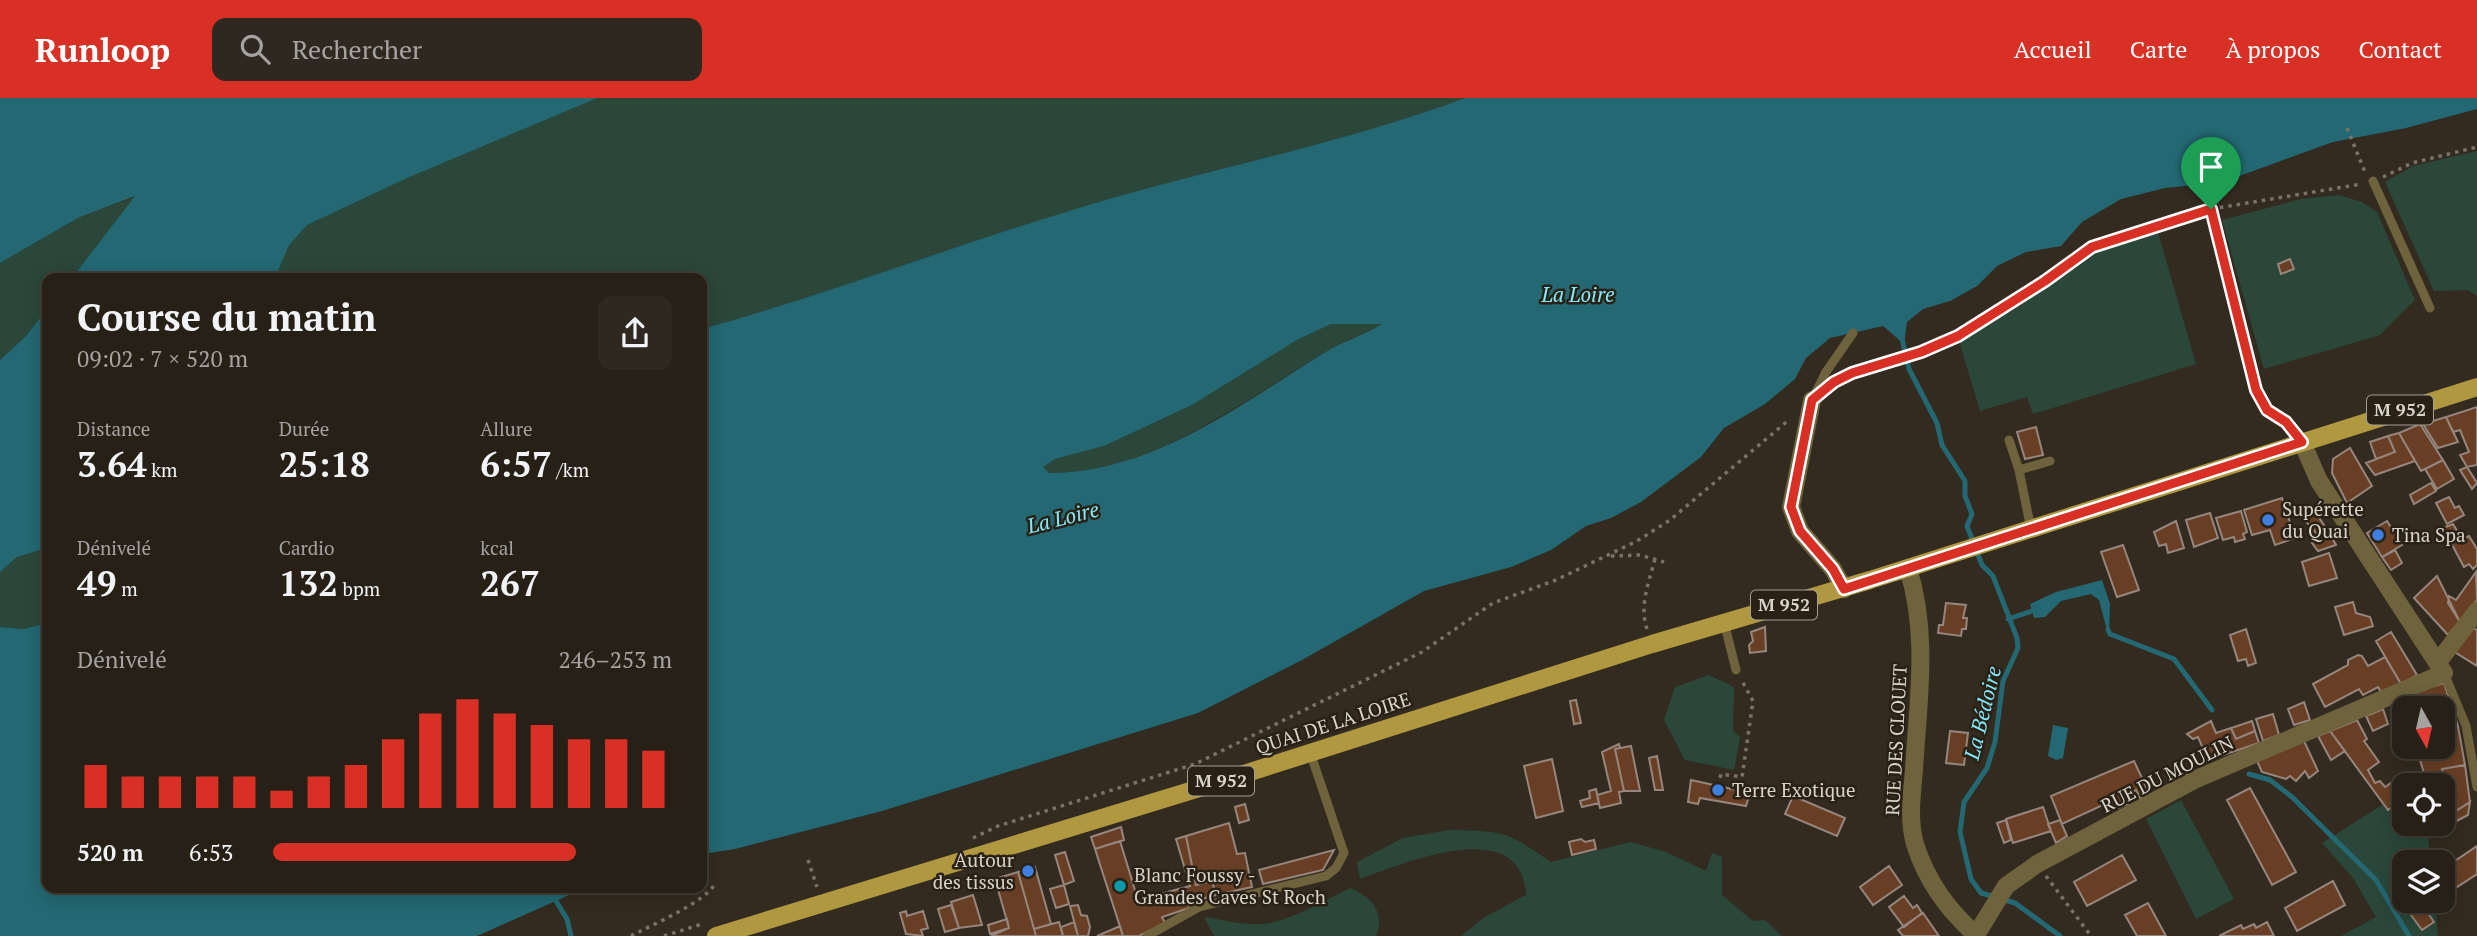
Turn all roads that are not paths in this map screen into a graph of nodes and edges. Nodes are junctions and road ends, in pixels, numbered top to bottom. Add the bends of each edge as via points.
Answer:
1 (2372, 181) road end
2 (2430, 307) dead end
3 (1853, 333) dead end
4 (2477, 387) edge
5 (1812, 400) joint
6 (2009, 440) dead end
7 (2302, 442) junction
8 (2050, 461) dead end
9 (2019, 470) junction
10 (2031, 529) dead end
11 (1908, 568) junction
12 (1844, 589) junction
13 (2477, 611) edge
14 (1724, 622) junction
15 (2441, 668) junction
16 (1736, 670) road end
17 (1310, 752) junction
18 (2477, 788) edge
19 (1976, 935) edge
20 (716, 936) edge
21 (1147, 936) edge

1 - 2 lane
3 - 5 lane
4 - 7 main road, M 952
5 - 12 street via 1791,507 1800,531
6 - 9 lane
7 - 11 main road, M 952
7 - 15 street via 2319,481 2376,574
8 - 9 lane
9 - 10 lane
11 - 12 main road, M 952
11 - 19 street, RUE DES CLOUET via 1919,606 1921,647 1911,814 1915,843 1930,881 1951,913
12 - 14 main road, QUAI DE LA LOIRE / M 952
13 - 15 street
14 - 16 lane
14 - 17 main road, QUAI DE LA LOIRE / M 952
15 - 18 lane via 2466,726
15 - 19 street, RUE DU MOULIN via 2194,780 2037,864 2006,886
17 - 20 main road, QUAI DE LA LOIRE / M 952
17 - 21 lane via 1344,853 1336,869 1326,876 1199,907

